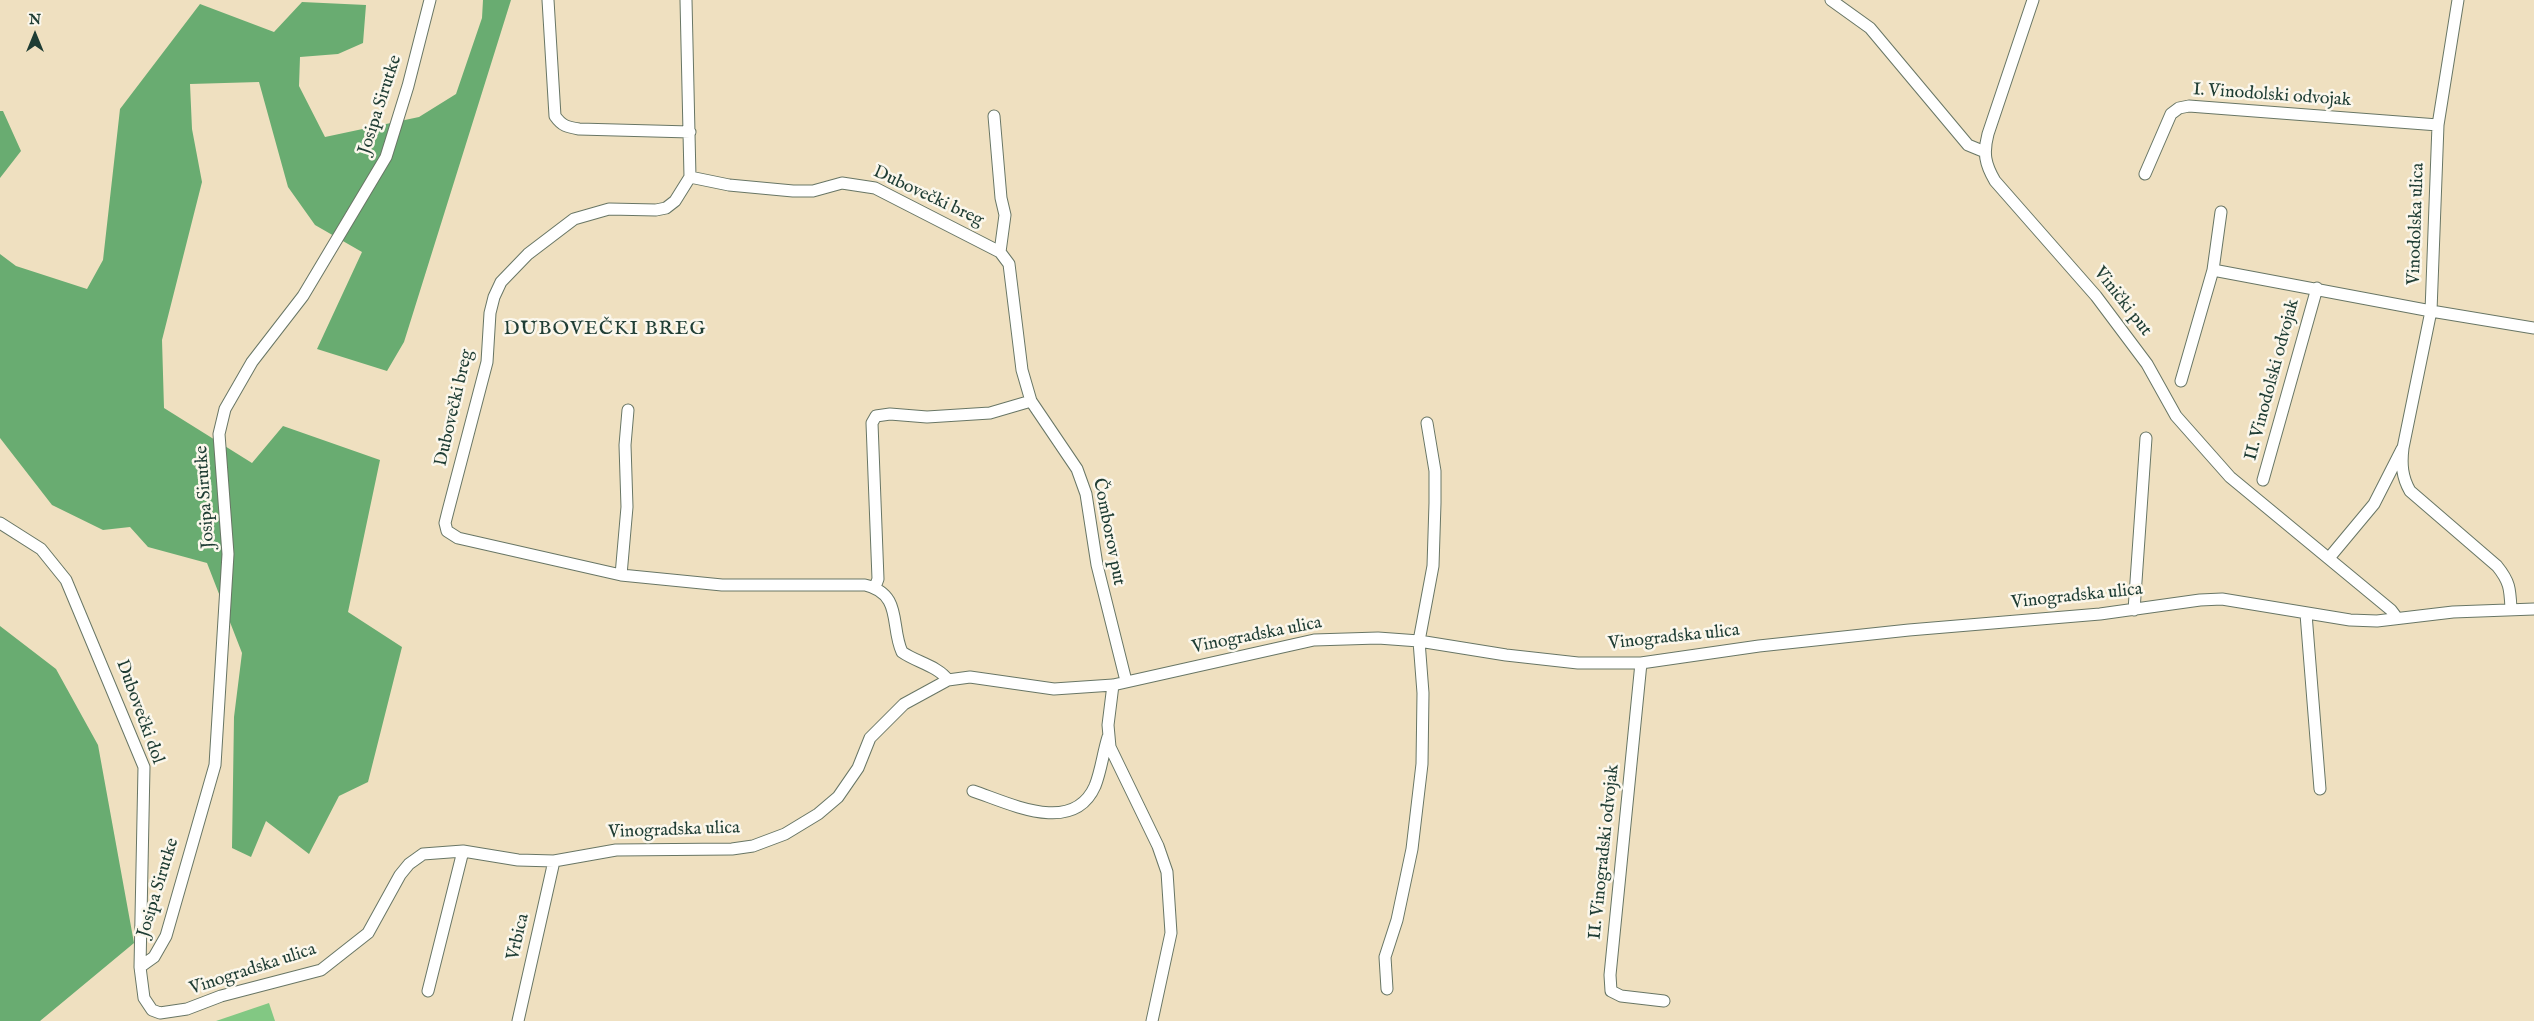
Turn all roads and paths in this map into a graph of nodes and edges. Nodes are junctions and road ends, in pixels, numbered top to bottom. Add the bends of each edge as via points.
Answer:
1 (430, 0) edge
2 (548, 0) edge
3 (686, 0) edge
4 (1831, 0) edge
5 (2033, 0) edge
6 (2458, 0) edge
7 (994, 116) dead end
8 (2438, 125) junction
9 (690, 132) junction
10 (1984, 152) junction
11 (2145, 174) dead end
12 (690, 177) junction
13 (2222, 212) dead end
14 (1000, 252) junction
15 (2212, 270) junction
16 (2317, 288) junction
17 (2431, 311) junction
18 (2534, 328) edge
19 (2181, 381) dead end
20 (1031, 401) junction
21 (628, 410) dead end
22 (1427, 423) dead end
23 (2146, 438) dead end
24 (2403, 448) junction
25 (2263, 480) dead end
26 (0, 523) edge
27 (2329, 558) junction
28 (621, 575) junction
29 (874, 587) junction
30 (2511, 609) junction
31 (2534, 609) edge
32 (2134, 610) junction
33 (2306, 614) junction
34 (2397, 618) junction
35 (1419, 641) junction
36 (1641, 662) junction
37 (948, 680) junction
38 (1126, 681) junction
39 (1113, 685) junction
40 (1108, 737) junction
41 (2320, 788) dead end
42 (973, 791) dead end
43 (463, 851) junction
44 (554, 861) junction
45 (140, 967) junction
46 (1387, 988) dead end
47 (428, 991) dead end
48 (1664, 1001) dead end
49 (152, 1010) joint
50 (518, 1021) edge
51 (1152, 1021) edge

1 - 45 street, Josipa Sirutke via 386,157 303,296 252,362 225,409 219,434 228,554 215,765 166,936 154,957
2 - 9 street via 555,116 560,123 580,129
3 - 9 street
4 - 10 street via 1870,28 1968,145
5 - 10 street
6 - 8 street, Vinodolska ulica
7 - 14 street via 1005,215
8 - 11 street, I. Vinodolski odvojak via 2189,106 2171,114
8 - 17 street, Vinodolska ulica
9 - 12 street
10 - 27 street, Vinički put via 1987,167 1995,181 2123,330 2148,364 2176,416 2188,431 2230,477
12 - 14 street, Dubovečki breg via 729,186 793,191 813,191 842,183 875,188
12 - 28 street, Dubovečki breg via 675,202 666,208 609,209 574,219 528,254 502,282 490,312 487,362 445,523 447,531 458,538
13 - 15 street
14 - 20 street, Čomborov put via 1009,264 1022,370
15 - 16 street, II. Vinodolski odvojak
15 - 19 street
16 - 17 street, II. Vinodolski odvojak
16 - 25 street, II. Vinodolski odvojak
17 - 18 street, II. Vinodolski odvojak
17 - 24 street, Vinodolska ulica
20 - 29 street via 990,413 876,416 872,423 878,579
20 - 38 street, Čomborov put via 1077,469 1086,494 1099,574
21 - 28 street via 625,445 627,507
22 - 35 street via 1435,471 1433,557
23 - 32 street
24 - 27 street, Vinodolska ulica via 2374,504
24 - 30 street, Vinodolska ulica via 2402,470 2410,491 2497,566 2509,584
26 - 45 street, Dubovečki dol via 41,549 66,580 144,767
27 - 34 street, Vinički put
28 - 29 street, Dubovečki breg via 722,584 865,584
29 - 37 street via 883,592 892,606 902,652 944,674
30 - 31 street, Vinogradska ulica
30 - 34 street, Vinogradska ulica
32 - 33 street, Vinogradska ulica via 2222,600
32 - 36 street, Vinogradska ulica via 1909,630
33 - 34 street, Vinogradska ulica via 2359,620
33 - 41 street
35 - 36 street, Vinogradska ulica via 1578,663
35 - 38 street, Vinogradska ulica via 1378,638 1314,640
35 - 46 street via 1424,693 1422,764 1412,849 1397,920 1385,957
36 - 48 street, II. Vinogradski odvojak via 1611,991 1621,996
37 - 39 street, Vinogradska ulica via 970,677 1054,689
37 - 44 street, Vinogradska ulica via 904,704 870,738 858,768 838,797 785,834 753,846 732,849 616,850
38 - 39 street, Vinogradska ulica
39 - 40 street
40 - 42 street via 1095,786 1085,801 1072,810 1036,812
40 - 51 street via 1168,872 1171,933
43 - 44 street, Vinogradska ulica via 518,860
43 - 47 street
43 - 49 street, Vinogradska ulica via 423,854 409,864 368,933 321,970 221,996 187,1009 170,1013
44 - 50 street, Vrbica
45 - 49 street, Dubovečki dol via 144,998

